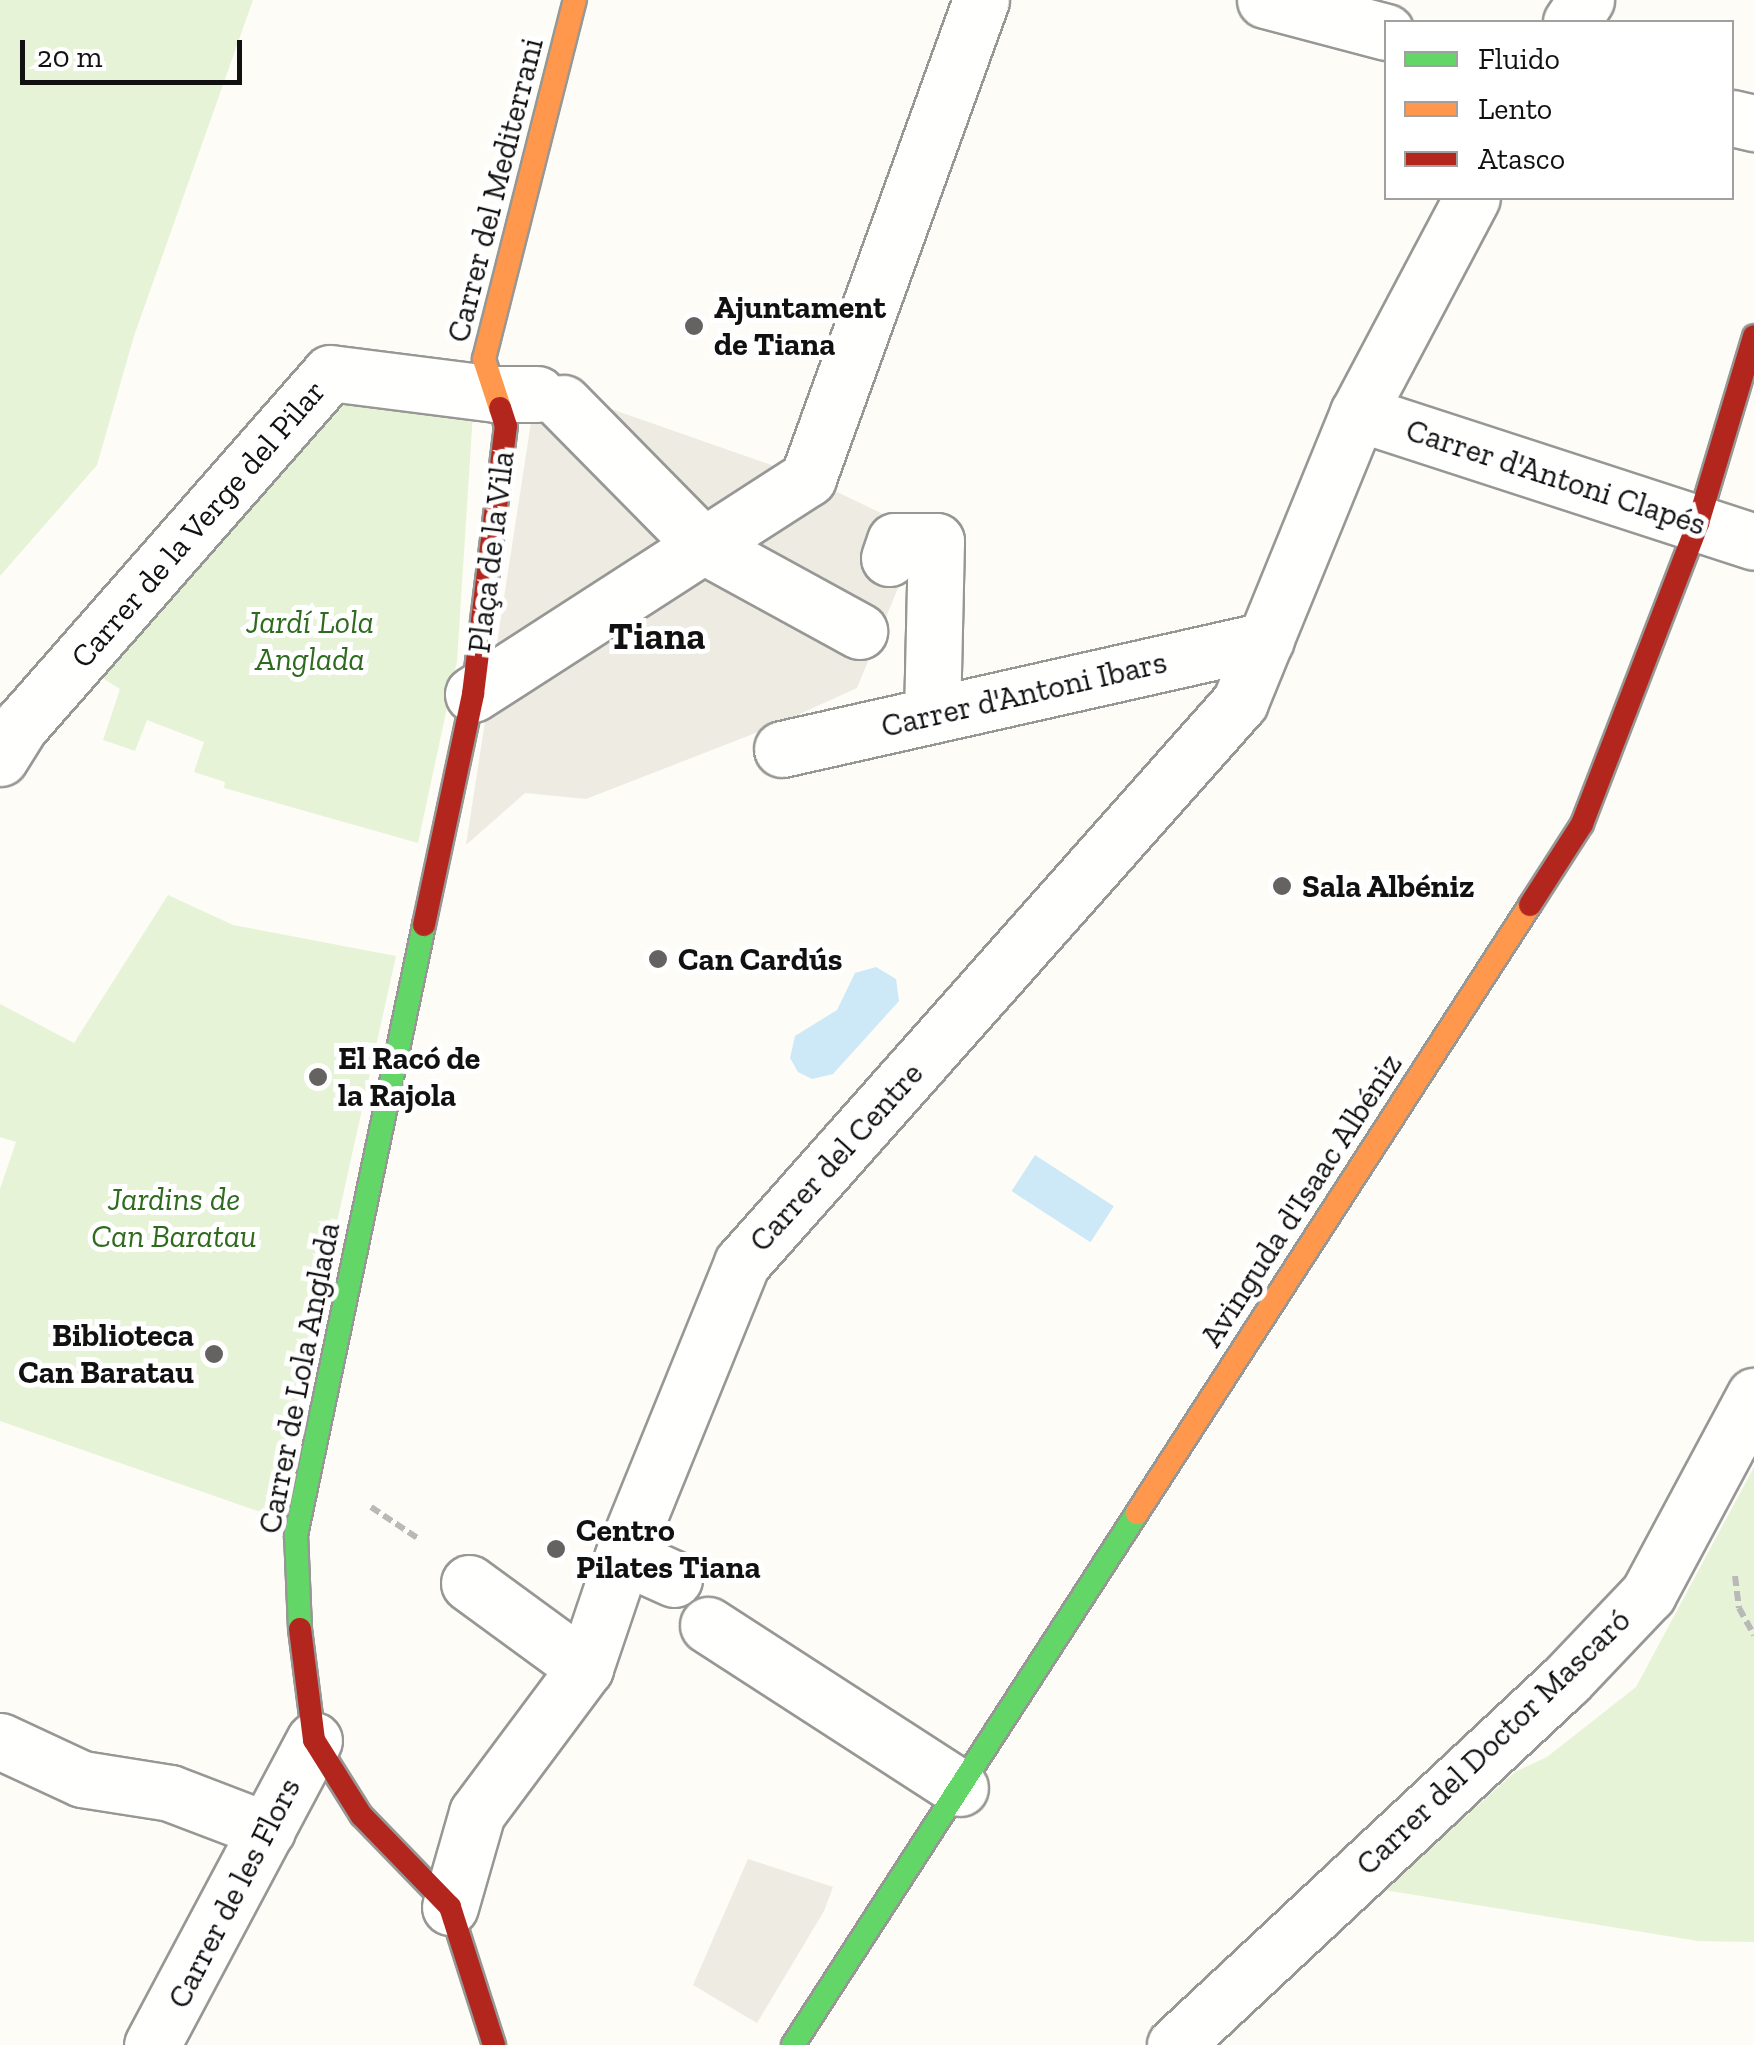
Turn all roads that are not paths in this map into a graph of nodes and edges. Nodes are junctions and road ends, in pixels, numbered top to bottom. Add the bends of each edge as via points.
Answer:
1 (575, 0) edge
2 (982, 0) edge
3 (1266, 0) edge
4 (1384, 31) edge
5 (1471, 200) edge
6 (1754, 336) edge
7 (532, 397) junction
8 (1358, 413) junction
9 (1698, 522) junction
10 (1754, 542) edge
11 (704, 546) junction
12 (889, 558) dead end
13 (859, 632) dead end
14 (1266, 640) junction
15 (473, 694) junction
16 (932, 715) junction
17 (782, 748) dead end
18 (0, 758) edge
19 (440, 854) joint
20 (1754, 1396) edge
21 (623, 1556) junction
22 (674, 1579) dead end
23 (469, 1582) road end
24 (708, 1626) dead end
25 (585, 1668) junction
26 (314, 1740) junction
27 (0, 1741) edge
28 (960, 1788) junction
29 (266, 1830) junction
30 (450, 1907) junction
31 (152, 2045) edge
32 (494, 2045) edge
33 (793, 2045) edge
34 (1175, 2045) edge

1 - 7 street, Carrer del Mediterrani via 484,360
2 - 11 street, Plaça de la Vila via 808,478
3 - 4 street
5 - 8 street, Carrer del Centre
6 - 9 street, Avinguda d'Isaac Albéniz
7 - 11 street
7 - 15 street, Plaça de la Vila via 506,426
7 - 18 street, Carrer de la Verge del Pilar via 330,373 21,725
8 - 9 street, Carrer d'Antoni Clapés
8 - 14 street, Carrer del Centre
9 - 10 street, Carrer d'Antoni Clapés
9 - 28 street, Avinguda d'Isaac Albéniz via 1582,824
11 - 13 street
11 - 15 street, Plaça de la Vila
12 - 16 street via 895,541 936,541
14 - 16 street, Carrer d'Antoni Ibars
14 - 21 street, Carrer del Centre via 1240,702 742,1263
15 - 19 street, Plaça de la Vila
16 - 17 street, Carrer d'Antoni Ibars
19 - 26 street, Carrer de Lola Anglada via 296,1535
20 - 34 street, Carrer del Doctor Mascaró via 1648,1594 1566,1680
21 - 22 street
21 - 25 street, Carrer del Centre
23 - 25 street
24 - 28 street
25 - 30 street, Carrer del Centre via 477,1813
26 - 29 street, Carrer de les Flors
26 - 30 street, Carrer de Lola Anglada via 361,1815
27 - 29 street via 82,1779 170,1793
28 - 33 street, Avinguda d'Isaac Albéniz
29 - 31 street, Carrer de les Flors
30 - 32 street, Carrer de Lola Anglada

